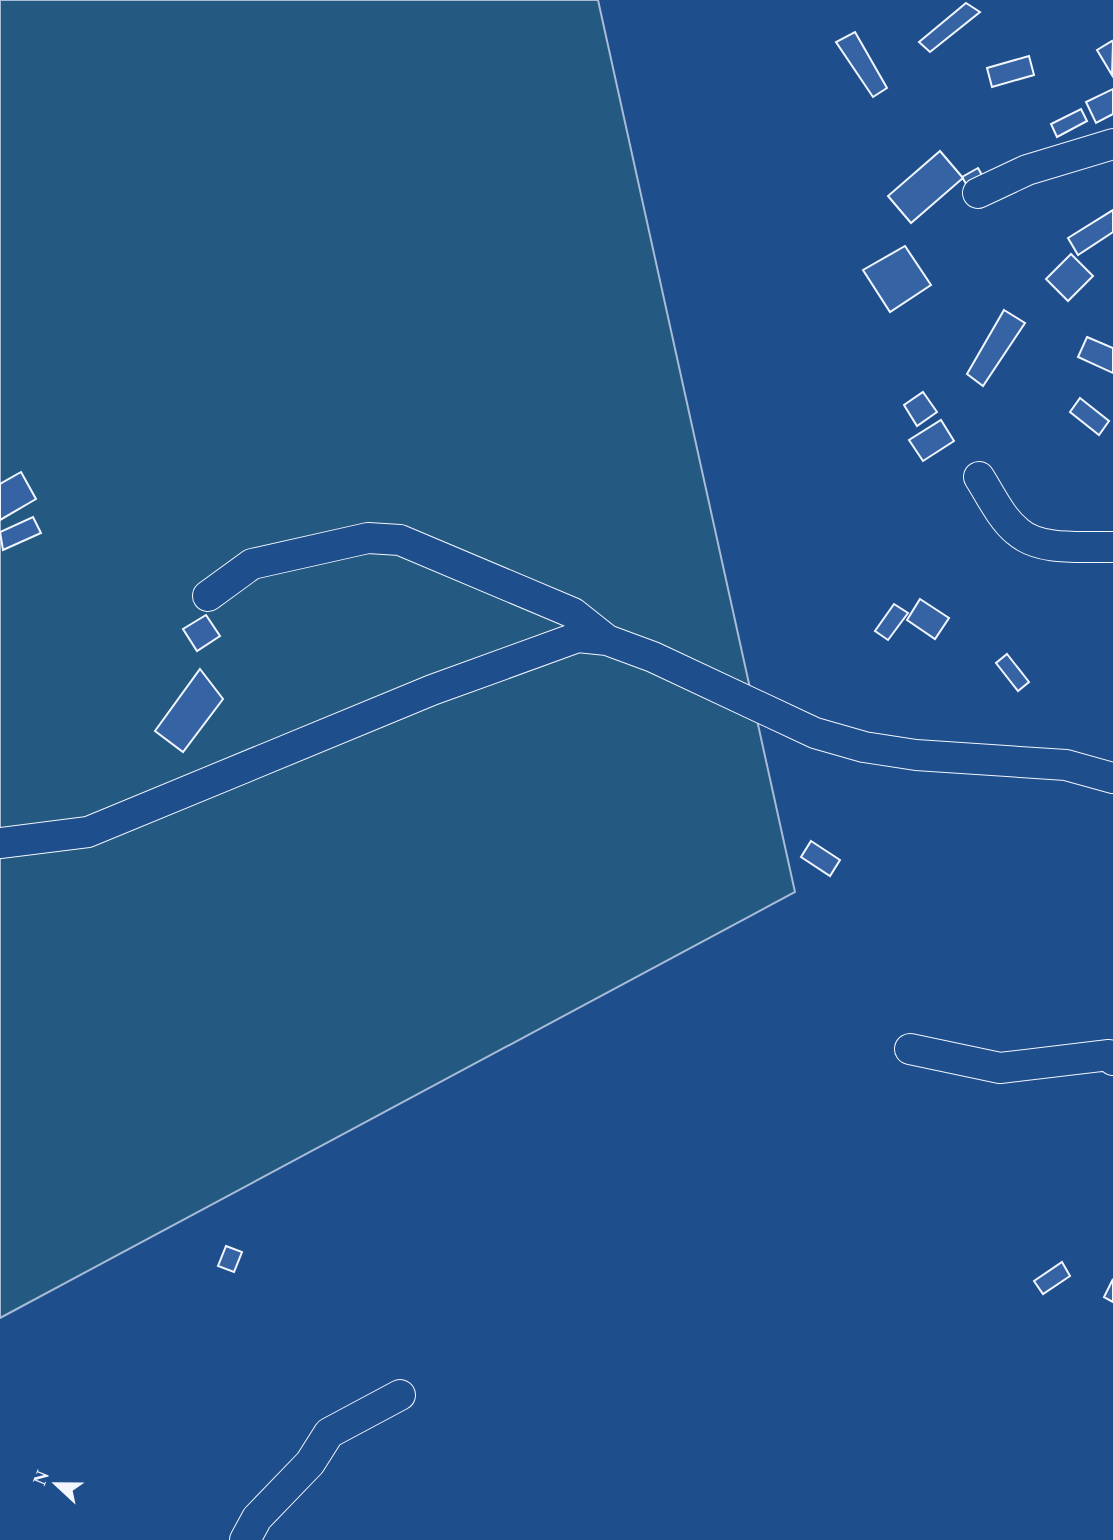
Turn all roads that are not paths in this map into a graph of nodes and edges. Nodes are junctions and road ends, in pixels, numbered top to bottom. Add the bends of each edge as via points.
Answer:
1 (1113, 144) edge
2 (978, 193) dead end
3 (979, 477) dead end
4 (1113, 547) edge
5 (208, 596) dead end
6 (607, 640) junction
7 (1113, 778) edge
8 (0, 843) edge
9 (910, 1049) dead end
10 (1113, 1060) edge
11 (400, 1395) dead end
12 (245, 1540) edge

1 - 2 street via 1027,170
3 - 4 street via 1025,538 1041,544
5 - 6 street via 252,564 368,538 400,540 573,614
6 - 7 street via 815,733 864,747 1066,765
6 - 8 street via 579,636 536,651 88,832
9 - 10 street via 1000,1068 1110,1055
11 - 12 street via 329,1433 310,1463 257,1518

